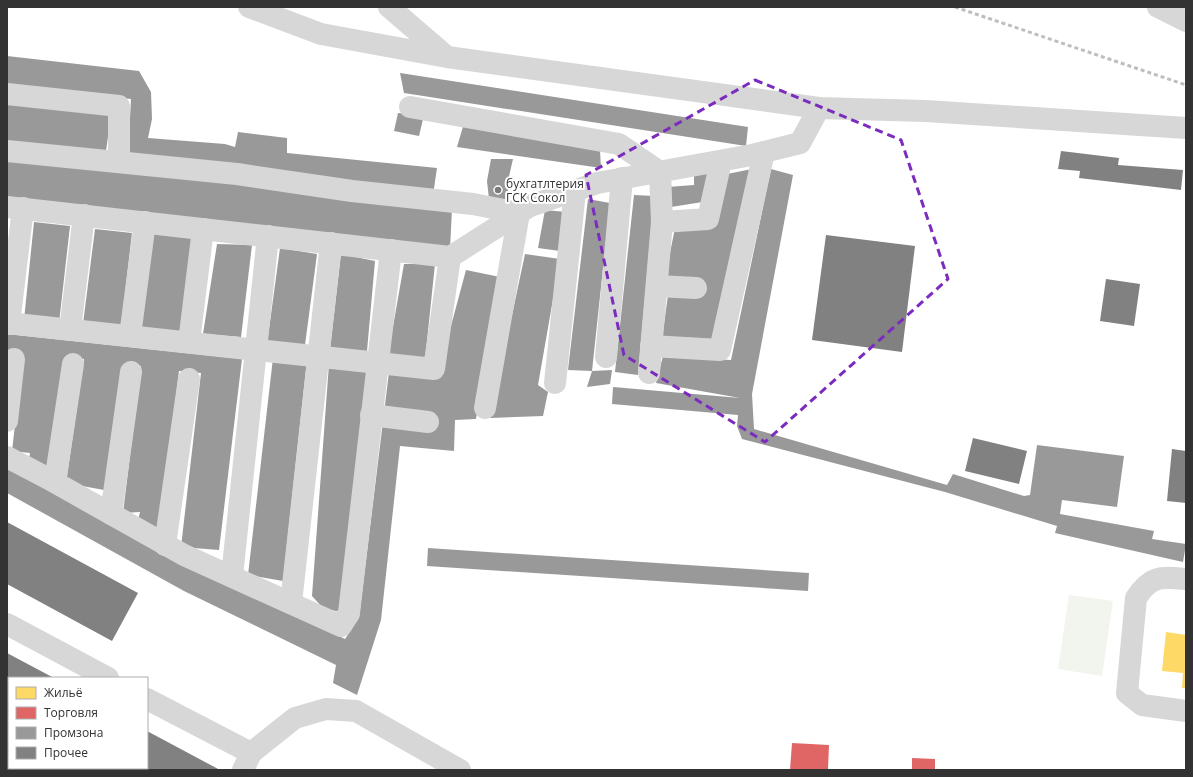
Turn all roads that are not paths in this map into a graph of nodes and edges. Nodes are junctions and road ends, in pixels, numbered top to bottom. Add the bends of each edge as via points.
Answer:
1 (249, 7) edge
2 (390, 7) edge
3 (1158, 7) edge
4 (1183, 7) edge
5 (1186, 13) edge
6 (1186, 21) edge
7 (447, 57) junction
8 (7, 94) edge
9 (410, 107) dead end
10 (819, 108) junction
11 (1186, 128) edge
12 (7, 151) edge
13 (764, 152) junction
14 (721, 160) junction
15 (118, 162) junction
16 (660, 172) junction
17 (622, 178) junction
18 (575, 191) junction
19 (15, 207) edge
20 (519, 213) junction
21 (84, 215) junction
22 (145, 222) junction
23 (662, 222) junction
24 (204, 229) junction
25 (268, 236) junction
26 (331, 243) junction
27 (391, 250) junction
28 (450, 257) junction
29 (657, 286) junction
30 (696, 288) dead end
31 (8, 324) edge
32 (70, 330) junction
33 (130, 336) junction
34 (189, 342) junction
35 (651, 346) junction
36 (257, 350) junction
37 (318, 356) junction
38 (606, 357) dead end
39 (14, 359) dead end
40 (377, 362) junction
41 (74, 364) dead end
42 (131, 372) dead end
43 (649, 373) dead end
44 (189, 379) dead end
45 (555, 383) dead end
46 (485, 408) dead end
47 (371, 415) junction
48 (7, 421) edge
49 (428, 422) dead end
50 (7, 457) edge
51 (54, 482) junction
52 (111, 514) junction
53 (165, 545) junction
54 (232, 576) junction
55 (1186, 579) edge
56 (290, 603) junction
57 (7, 624) edge
58 (106, 677) edge
59 (148, 699) edge
60 (1186, 711) edge
61 (247, 761) edge
62 (454, 769) edge

1 - 7 street via 321,34
2 - 7 street
3 - 6 street
4 - 5 street
7 - 10 street
8 - 15 street via 119,106
9 - 16 street via 619,144
10 - 11 street via 926,111
10 - 13 street via 800,143
12 - 15 street
13 - 14 street
13 - 35 street via 720,350
14 - 16 street
14 - 23 street via 708,219
15 - 20 street via 237,174 352,191 473,204
16 - 17 street
16 - 23 street
17 - 18 street
17 - 38 street
18 - 20 street via 530,206
18 - 45 street
19 - 21 street
19 - 31 street
20 - 28 street
20 - 46 street
21 - 22 street
21 - 32 street
22 - 24 street
22 - 33 street
23 - 29 street
24 - 25 street
24 - 34 street
25 - 26 street
25 - 36 street
26 - 27 street
26 - 37 street
27 - 28 street
27 - 40 street
28 - 40 street via 434,368
29 - 30 street
29 - 35 street
31 - 32 street
32 - 33 street
33 - 34 street
34 - 36 street
35 - 43 street
36 - 37 street
36 - 54 street
37 - 40 street
37 - 56 street
39 - 48 street
40 - 47 street
41 - 51 street
42 - 52 street
44 - 53 street
47 - 49 street
47 - 56 street via 349,613 341,626
50 - 51 street
51 - 52 street
52 - 53 street
53 - 54 street via 184,556
54 - 56 street
55 - 60 street via 1162,577 1144,586 1136,598 1127,693 1142,706
57 - 58 street
59 - 61 street
61 - 62 street via 295,718 326,709 356,711

